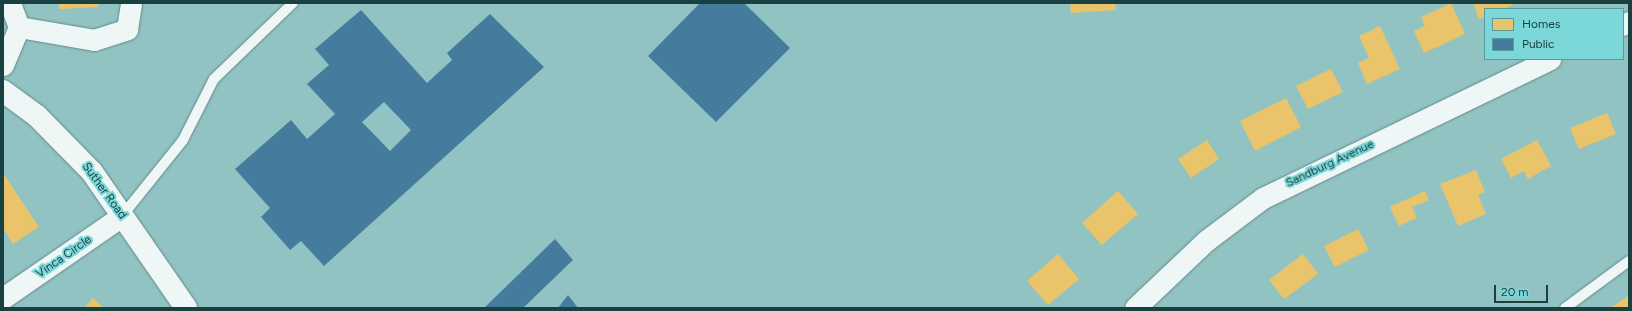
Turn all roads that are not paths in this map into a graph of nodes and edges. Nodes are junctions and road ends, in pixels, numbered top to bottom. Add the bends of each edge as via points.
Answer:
1 (10, 3) edge
2 (131, 3) edge
3 (293, 3) edge
4 (19, 27) junction
5 (1548, 60) edge
6 (3, 65) edge
7 (3, 91) edge
8 (122, 216) junction
9 (1629, 261) edge
10 (4, 299) edge
11 (186, 308) edge
12 (1135, 308) edge
13 (1565, 308) edge

1 - 4 street
2 - 4 street via 127,29 94,40
3 - 8 lane via 214,79 183,140
4 - 6 street
5 - 12 street, Sandburg Avenue via 1263,198 1207,240
7 - 8 street, Suther Road via 37,116 75,152
8 - 10 street, Vinca Circle
8 - 11 street, Suther Road
9 - 13 lane

